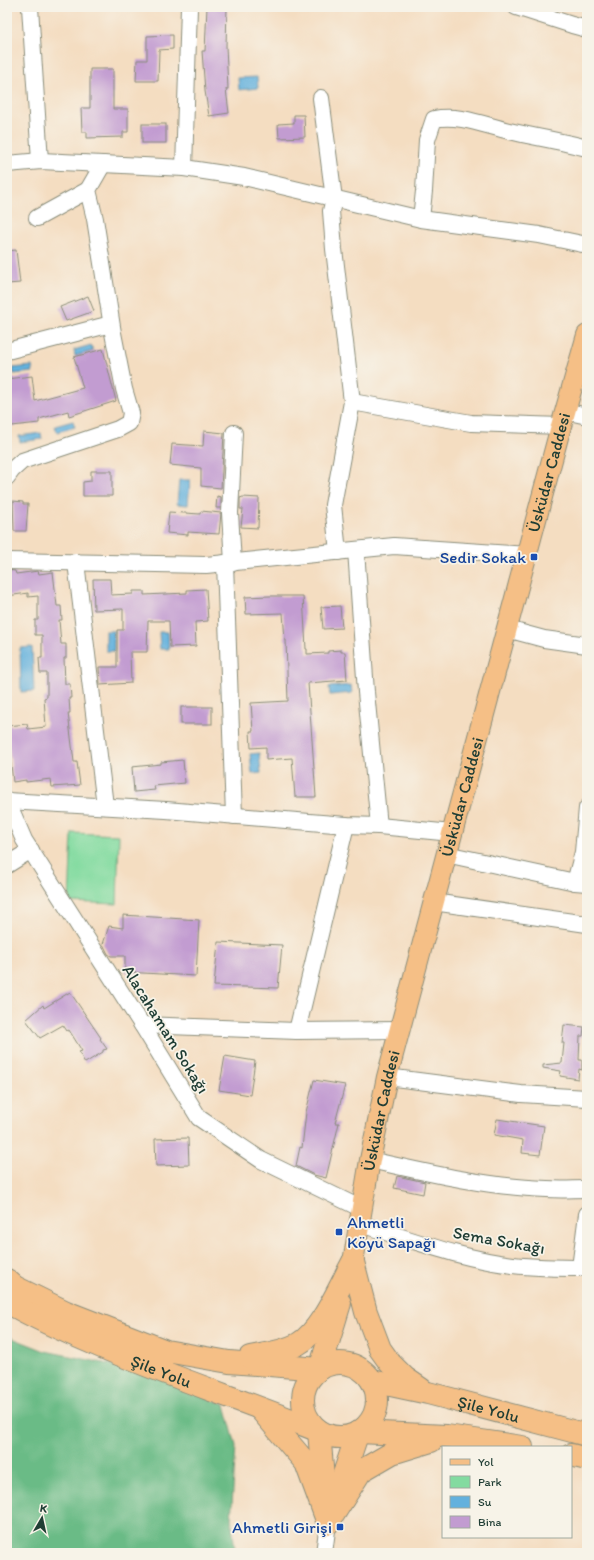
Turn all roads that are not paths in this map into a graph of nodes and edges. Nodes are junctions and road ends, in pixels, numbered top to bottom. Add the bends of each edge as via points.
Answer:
1 (30, 7) edge
2 (189, 7) edge
3 (516, 7) edge
4 (587, 29) edge
5 (321, 98) dead end
6 (587, 148) edge
7 (40, 161) junction
8 (7, 164) edge
9 (102, 164) junction
10 (184, 168) junction
11 (88, 190) junction
12 (334, 199) junction
13 (37, 218) dead end
14 (420, 219) junction
15 (587, 246) edge
16 (111, 324) junction
17 (587, 335) edge
18 (7, 351) edge
19 (352, 402) junction
20 (587, 416) edge
21 (563, 418) junction
22 (234, 433) dead end
23 (7, 477) edge
24 (356, 550) junction
25 (338, 552) junction
26 (527, 555) junction
27 (7, 561) edge
28 (76, 562) junction
29 (229, 563) junction
30 (507, 630) junction
31 (587, 645) edge
32 (7, 800) edge
33 (105, 806) junction
34 (587, 808) edge
35 (234, 816) junction
36 (346, 826) junction
37 (379, 826) junction
38 (452, 833) junction
39 (31, 850) junction
40 (446, 854) junction
41 (7, 865) edge
42 (581, 882) edge
43 (433, 902) junction
44 (587, 924) edge
45 (142, 1025) junction
46 (400, 1030) junction
47 (297, 1031) junction
48 (387, 1077) junction
49 (587, 1098) edge
50 (370, 1160) junction
51 (587, 1189) edge
52 (587, 1214) edge
53 (361, 1216) junction
54 (352, 1262) junction
55 (584, 1268) edge
56 (7, 1280) edge
57 (7, 1302) edge
58 (229, 1362) junction
59 (320, 1369) junction
60 (372, 1381) junction
61 (428, 1393) junction
62 (258, 1406) junction
63 (318, 1431) junction
64 (358, 1432) junction
65 (584, 1435) edge
66 (447, 1436) junction
67 (515, 1446) edge
68 (328, 1523) junction
69 (324, 1553) edge

1 - 7 street
2 - 10 street
3 - 4 street
5 - 12 street
6 - 14 street via 448,116 434,119 427,140
7 - 8 street
7 - 9 street
9 - 10 street
9 - 11 street
10 - 12 street via 244,177
11 - 13 street
11 - 16 street
12 - 14 street
12 - 19 street via 331,211 334,249
14 - 15 street via 539,235
16 - 18 street
16 - 23 street via 131,413 129,423 22,461
17 - 21 main road, Üsküdar Caddesi
19 - 21 street via 471,423
19 - 25 street via 333,504
20 - 21 street
21 - 26 main road, Üsküdar Caddesi
22 - 29 street
24 - 25 street
24 - 26 street via 394,546
24 - 37 street
25 - 29 street
26 - 30 main road, Üsküdar Caddesi
27 - 28 street
28 - 29 street via 206,565
28 - 33 street
29 - 35 street
30 - 31 street via 544,639
30 - 38 main road, Üsküdar Caddesi
32 - 33 street
32 - 39 street, Alacahamam Sokağı
33 - 35 street
34 - 42 street
35 - 36 street
36 - 37 street
36 - 47 street
37 - 38 street
38 - 40 main road, Üsküdar Caddesi
39 - 41 street
39 - 45 street, Alacahamam Sokağı
40 - 42 street
40 - 43 main road, Üsküdar Caddesi
43 - 44 street
43 - 46 main road, Üsküdar Caddesi
45 - 47 street
45 - 53 street, Alacahamam Sokağı via 199,1118 261,1160
46 - 47 street
46 - 48 main road, Üsküdar Caddesi
48 - 49 street via 521,1094
48 - 50 main road, Üsküdar Caddesi
50 - 51 street via 507,1186
50 - 53 main road, Üsküdar Caddesi
52 - 55 street
53 - 54 main road, Üsküdar Caddesi
53 - 55 street, Sema Sokağı via 441,1249 480,1259 556,1269
54 - 58 highway via 326,1312 299,1344
54 - 59 highway, Üsküdar Caddesi
54 - 60 highway, Üsküdar Caddesi via 361,1338
54 - 61 highway via 380,1349 405,1378
56 - 58 highway, Şile Yolu via 15,1287 66,1312 166,1351
57 - 62 highway, Şile Yolu via 45,1323 139,1363
58 - 59 highway, Şile Yolu
59 - 60 highway via 330,1364 342,1363 364,1372
59 - 63 highway via 310,1377 304,1388 302,1400 304,1412
60 - 61 highway, Şile Yolu
60 - 64 highway via 377,1404 374,1415
61 - 65 highway, Şile Yolu
62 - 63 highway, Şile Yolu
62 - 68 highway via 306,1463
63 - 64 highway via 338,1437
63 - 68 highway
64 - 66 highway, Şile Yolu
64 - 68 highway
66 - 67 highway, Şile Yolu
66 - 68 highway via 392,1453 361,1471
68 - 69 street

